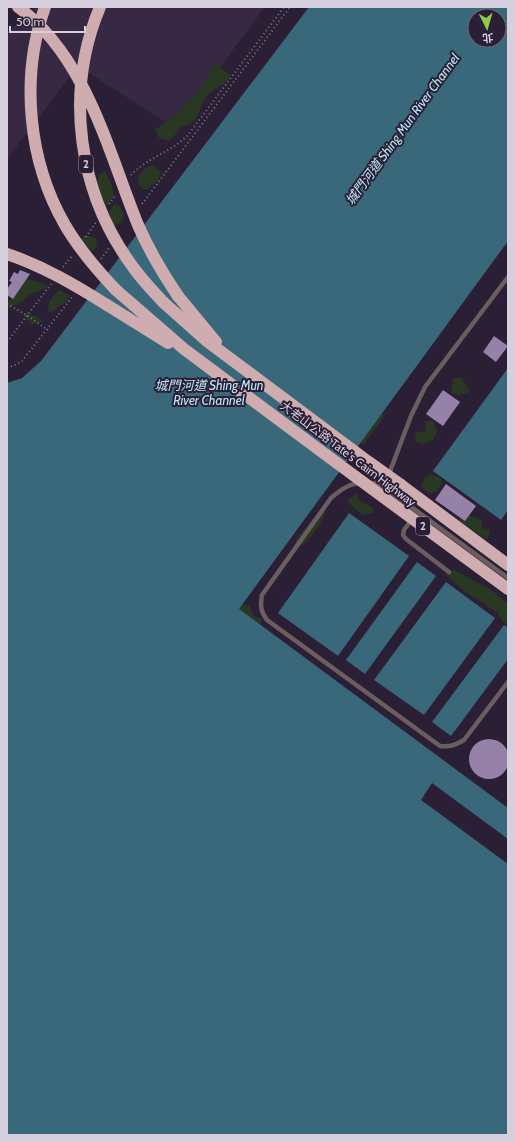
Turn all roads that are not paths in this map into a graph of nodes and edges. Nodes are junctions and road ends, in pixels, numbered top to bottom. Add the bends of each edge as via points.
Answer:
1 (18, 7) edge
2 (45, 7) edge
3 (100, 7) edge
4 (7, 254) edge
5 (507, 279) edge
6 (228, 357) junction
7 (199, 360) junction
8 (384, 487) junction
9 (417, 511) junction
10 (508, 565) edge
11 (450, 572) dead end
12 (508, 578) edge
13 (508, 589) edge
14 (508, 682) edge

1 - 6 highway, bridge via 43,29 70,65 91,105 151,252 178,296
2 - 7 highway, 大老山公路 Tate's Cairn Highway / 2, bridge via 33,59 31,102 36,148 50,194 72,237 97,270 135,308
3 - 6 highway, 大老山公路 Tate's Cairn Highway / 2, bridge via 86,51 79,105 84,154 97,203 123,252 143,280 168,308
4 - 7 highway, bridge via 72,284 153,335
5 - 8 lane via 425,387
6 - 10 highway, 大老山公路 Tate's Cairn Highway / 2, bridge
7 - 13 highway, 大老山公路 Tate's Cairn Highway / 2, bridge
8 - 9 lane
8 - 14 lane via 376,483 355,483 331,498 262,595 262,613 267,620 440,746 457,745 464,740
9 - 11 lane via 403,535
9 - 12 lane

